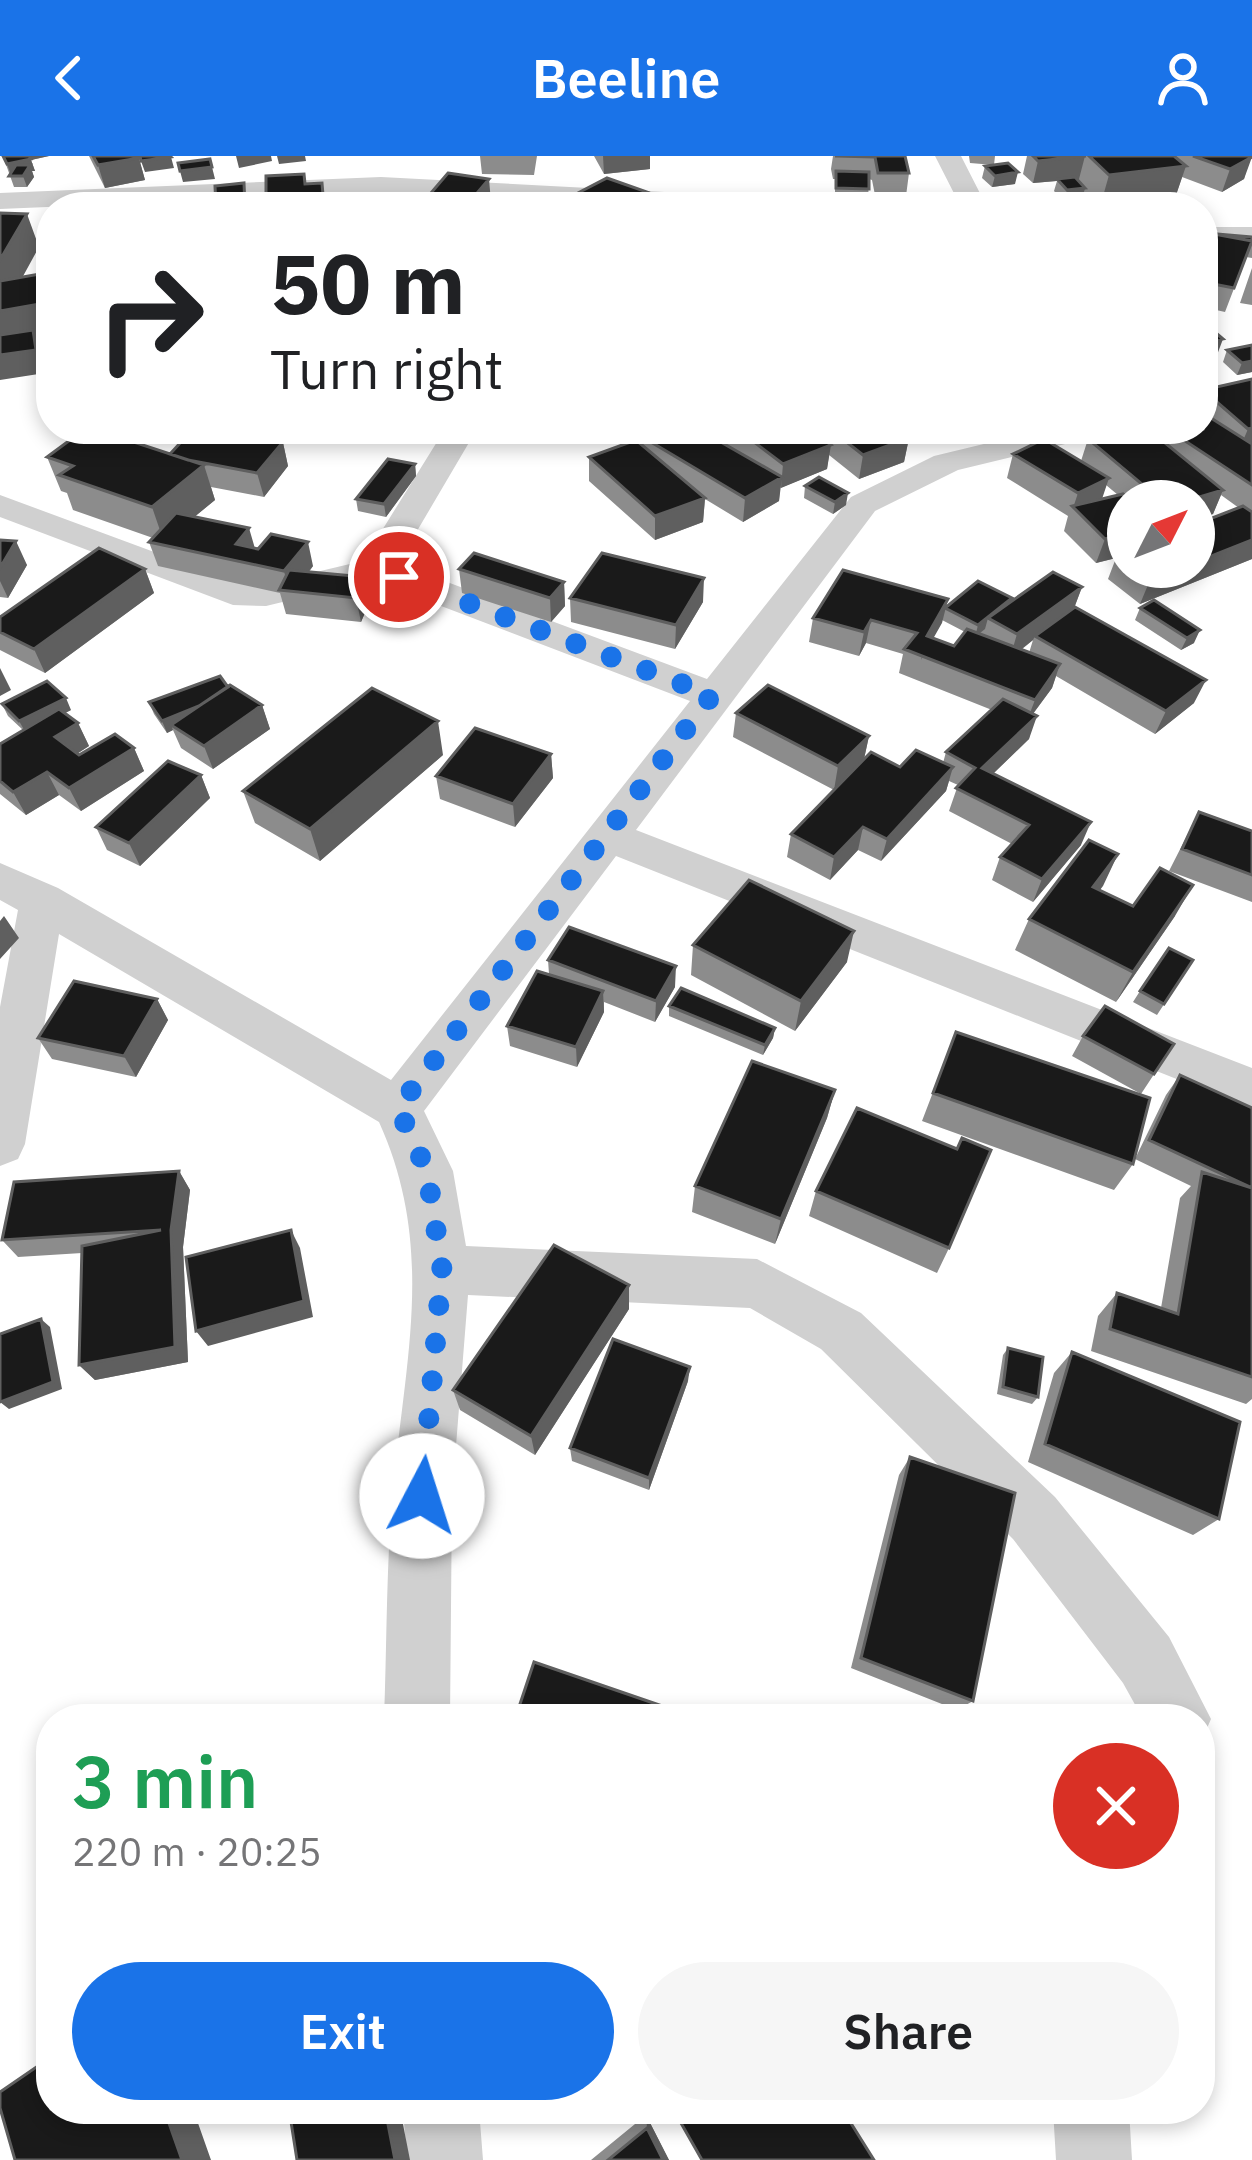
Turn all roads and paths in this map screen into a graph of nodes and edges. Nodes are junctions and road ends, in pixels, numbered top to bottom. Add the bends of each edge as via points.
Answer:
1 (948, 156) edge
2 (211, 168) edge
3 (245, 192) joint
4 (569, 192) edge
5 (966, 192) edge
6 (36, 200) edge
7 (0, 201) edge
8 (1218, 235) edge
9 (1252, 235) edge
10 (452, 444) edge
11 (1025, 444) edge
12 (0, 506) edge
13 (391, 565) junction
14 (712, 695) junction
15 (605, 836) junction
16 (21, 890) edge
17 (1252, 1090) edge
18 (398, 1108) junction
19 (0, 1144) edge
20 (442, 1269) junction
21 (417, 1704) edge
22 (1170, 1704) edge
23 (442, 2124) edge
24 (1092, 2124) edge
25 (446, 2160) edge
26 (1094, 2160) edge

1 - 5 street
2 - 3 street
3 - 4 street via 381,184
6 - 7 street
8 - 9 street
10 - 13 street via 389,548
11 - 14 street via 946,463 863,504
12 - 13 street via 233,594 266,595
13 - 14 street via 399,577
14 - 15 street
15 - 17 street
15 - 18 street
16 - 18 street
16 - 19 street
18 - 20 street via 427,1171
20 - 21 street via 422,1496
20 - 22 street via 758,1284 841,1331 1034,1518 1146,1660
23 - 25 street
24 - 26 street

